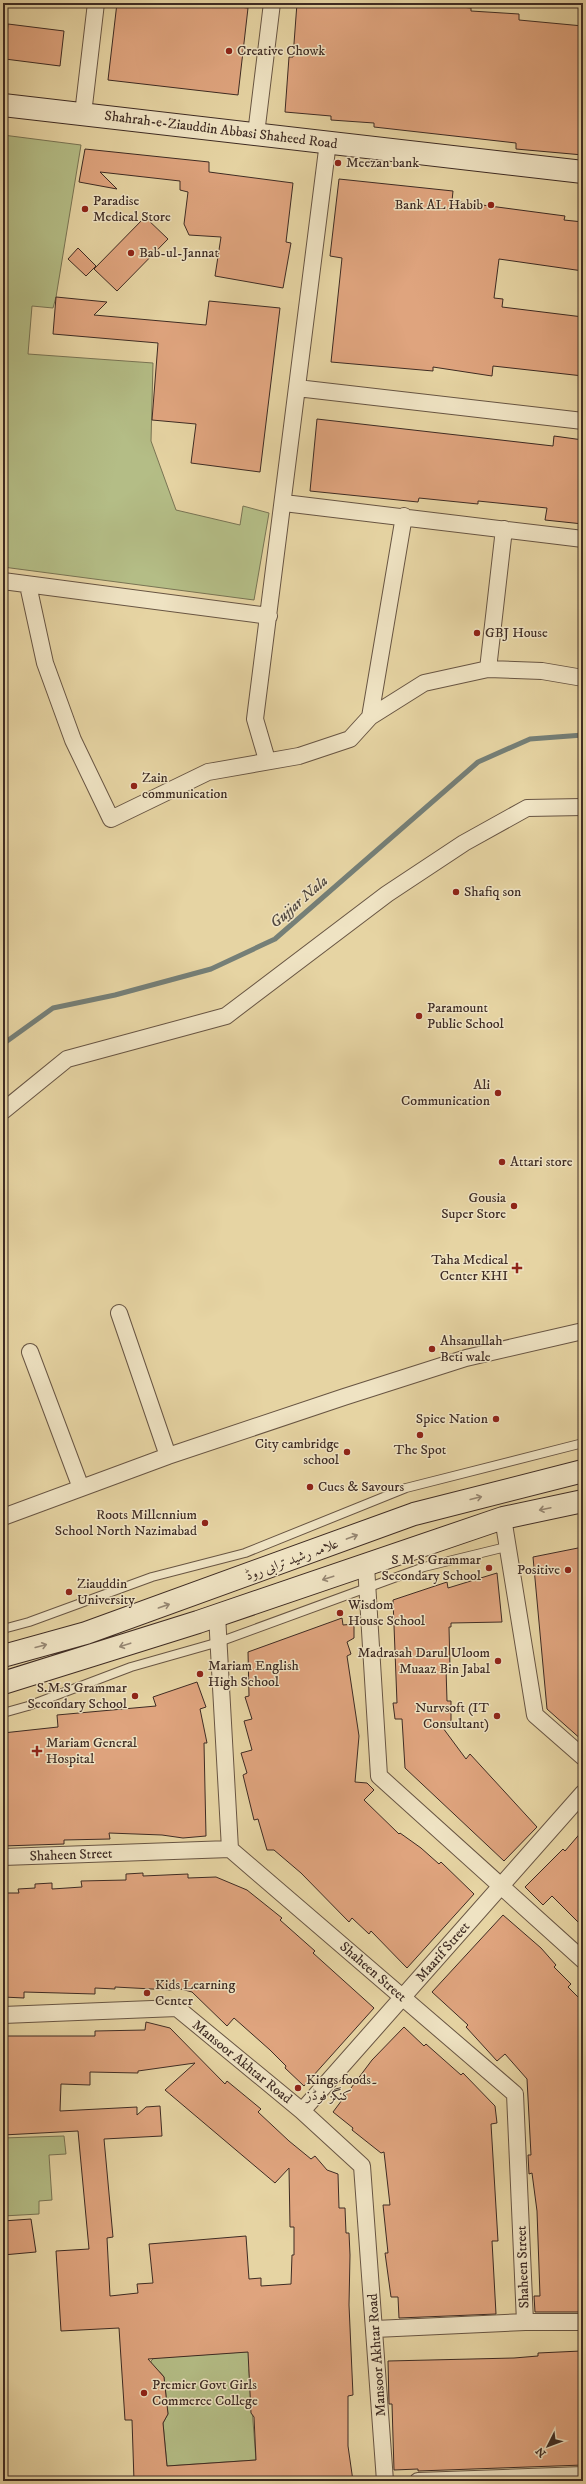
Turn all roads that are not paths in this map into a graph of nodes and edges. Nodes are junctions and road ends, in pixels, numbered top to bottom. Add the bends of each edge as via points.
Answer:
1 (96, 3) edge
2 (272, 3) edge
3 (3, 105) edge
4 (83, 114) junction
5 (256, 134) junction
6 (328, 142) junction
7 (583, 172) edge
8 (297, 388) junction
9 (583, 421) edge
10 (284, 503) junction
11 (404, 516) junction
12 (504, 529) junction
13 (583, 539) edge
14 (3, 581) edge
15 (28, 585) junction
16 (269, 616) junction
17 (488, 670) junction
18 (583, 678) edge
19 (370, 717) junction
20 (267, 760) junction
21 (583, 807) edge
22 (3, 1112) edge
23 (119, 1314) dead end
24 (583, 1330) edge
25 (30, 1352) dead end
26 (583, 1443) edge
27 (168, 1456) junction
28 (583, 1471) edge
29 (81, 1488) junction
30 (583, 1501) edge
31 (3, 1517) edge
32 (503, 1518) junction
33 (506, 1547) junction
34 (366, 1566) junction
35 (368, 1587) junction
36 (217, 1615) junction
37 (3, 1629) edge
38 (219, 1642) junction
39 (3, 1656) edge
40 (3, 1683) edge
41 (3, 1713) edge
42 (583, 1757) edge
43 (583, 1793) edge
44 (230, 1849) junction
45 (3, 1857) edge
46 (500, 1887) junction
47 (583, 1960) edge
48 (403, 1998) junction
49 (3, 2014) edge
50 (302, 2111) junction
51 (525, 2322) junction
52 (583, 2322) edge
53 (375, 2329) junction
54 (583, 2475) edge
55 (385, 2481) edge
56 (418, 2481) edge

1 - 4 street
2 - 5 street
3 - 4 main road, Shahrah-e-Ziauddin Abbasi Shaheed Road
4 - 5 main road, Shahrah-e-Ziauddin Abbasi Shaheed Road
5 - 6 main road, Shahrah-e-Ziauddin Abbasi Shaheed Road
6 - 7 main road, Shahrah-e-Ziauddin Abbasi Shaheed Road
6 - 8 street
8 - 9 street
8 - 10 street
10 - 11 street
10 - 16 street
11 - 12 street
11 - 19 street
12 - 13 street
12 - 17 street
14 - 15 street
15 - 16 street
15 - 20 street via 45,663 70,733 112,819 208,772
16 - 20 street via 255,719
17 - 18 street via 542,671
17 - 19 street via 424,683
19 - 20 street via 350,739 300,756
21 - 22 street via 527,808 464,843 388,894 226,1016 67,1059
23 - 27 street
24 - 27 street via 466,1358
25 - 29 street
26 - 37 lane via 406,1488 245,1553 152,1577
27 - 29 street
39 -> 28 main road, علامہ رشید ترابی روڈ via 86,1633 414,1514
29 - 31 street
30 -> 32 main road, علامہ رشید ترابی روڈ
32 - 33 street
32 - 34 main road, علامہ رشید ترابی روڈ
33 - 35 lane via 424,1567
33 - 42 street via 535,1715
34 - 35 street
34 -> 36 main road, علامہ رشید ترابی روڈ
35 - 38 lane
35 - 46 street via 379,1776
36 - 38 street
36 -> 40 main road, علامہ رشید ترابی روڈ
38 - 41 lane via 131,1667
38 - 44 street
43 - 46 street, Maarif Street
44 - 45 street, Shaheen Street
44 - 48 street, Shaheen Street
46 - 47 street
46 - 48 street, Maarif Street
48 - 50 street, Maarif Street
48 - 51 street, Shaheen Street via 515,2094
49 - 50 street, Mansoor Akhtar Road via 177,2008
50 - 53 street, Mansoor Akhtar Road via 362,2166
51 - 52 street
51 - 53 street
53 - 55 street, Mansoor Akhtar Road
54 - 56 street

